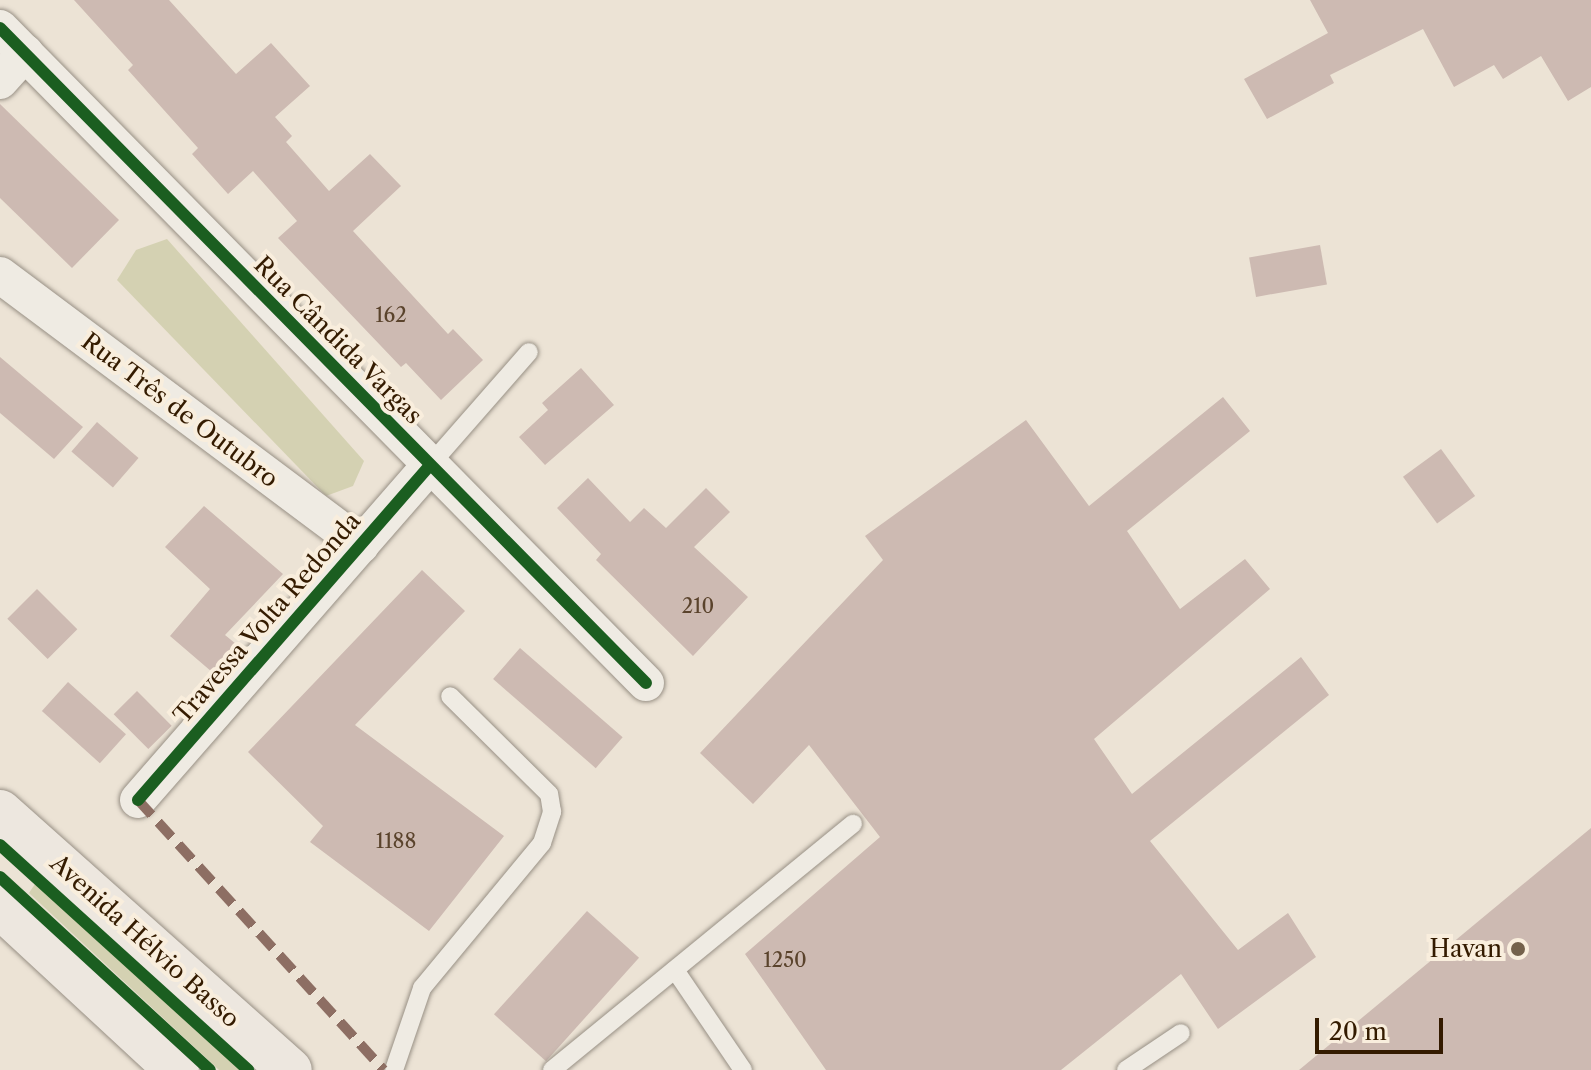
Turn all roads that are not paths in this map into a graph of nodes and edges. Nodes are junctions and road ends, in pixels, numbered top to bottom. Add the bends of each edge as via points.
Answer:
1 (12, 40) edge
2 (0, 81) edge
3 (0, 275) edge
4 (529, 352) dead end
5 (430, 465) junction
6 (361, 545) junction
7 (646, 683) dead end
8 (450, 696) dead end
9 (138, 800) dead end
10 (0, 812) edge
11 (853, 824) dead end
12 (0, 906) edge
13 (675, 970) junction
14 (1181, 1033) dead end
15 (177, 1070) edge
16 (290, 1070) edge
17 (394, 1070) edge
18 (552, 1070) edge
19 (743, 1070) edge
20 (1126, 1070) edge

1 - 2 street
1 - 5 street, Rua Cândida Vargas
3 - 6 street, Rua Três de Outubro
4 - 5 lane
5 - 6 street, Travessa Volta Redonda
5 - 7 street, Rua Cândida Vargas
6 - 9 street, Travessa Volta Redonda
8 - 17 lane via 549,794 552,812 542,843 422,988
10 - 16 main road, Avenida Hélvio Basso
11 - 13 lane
12 - 15 main road
13 - 18 lane
13 - 19 lane
14 - 20 lane

